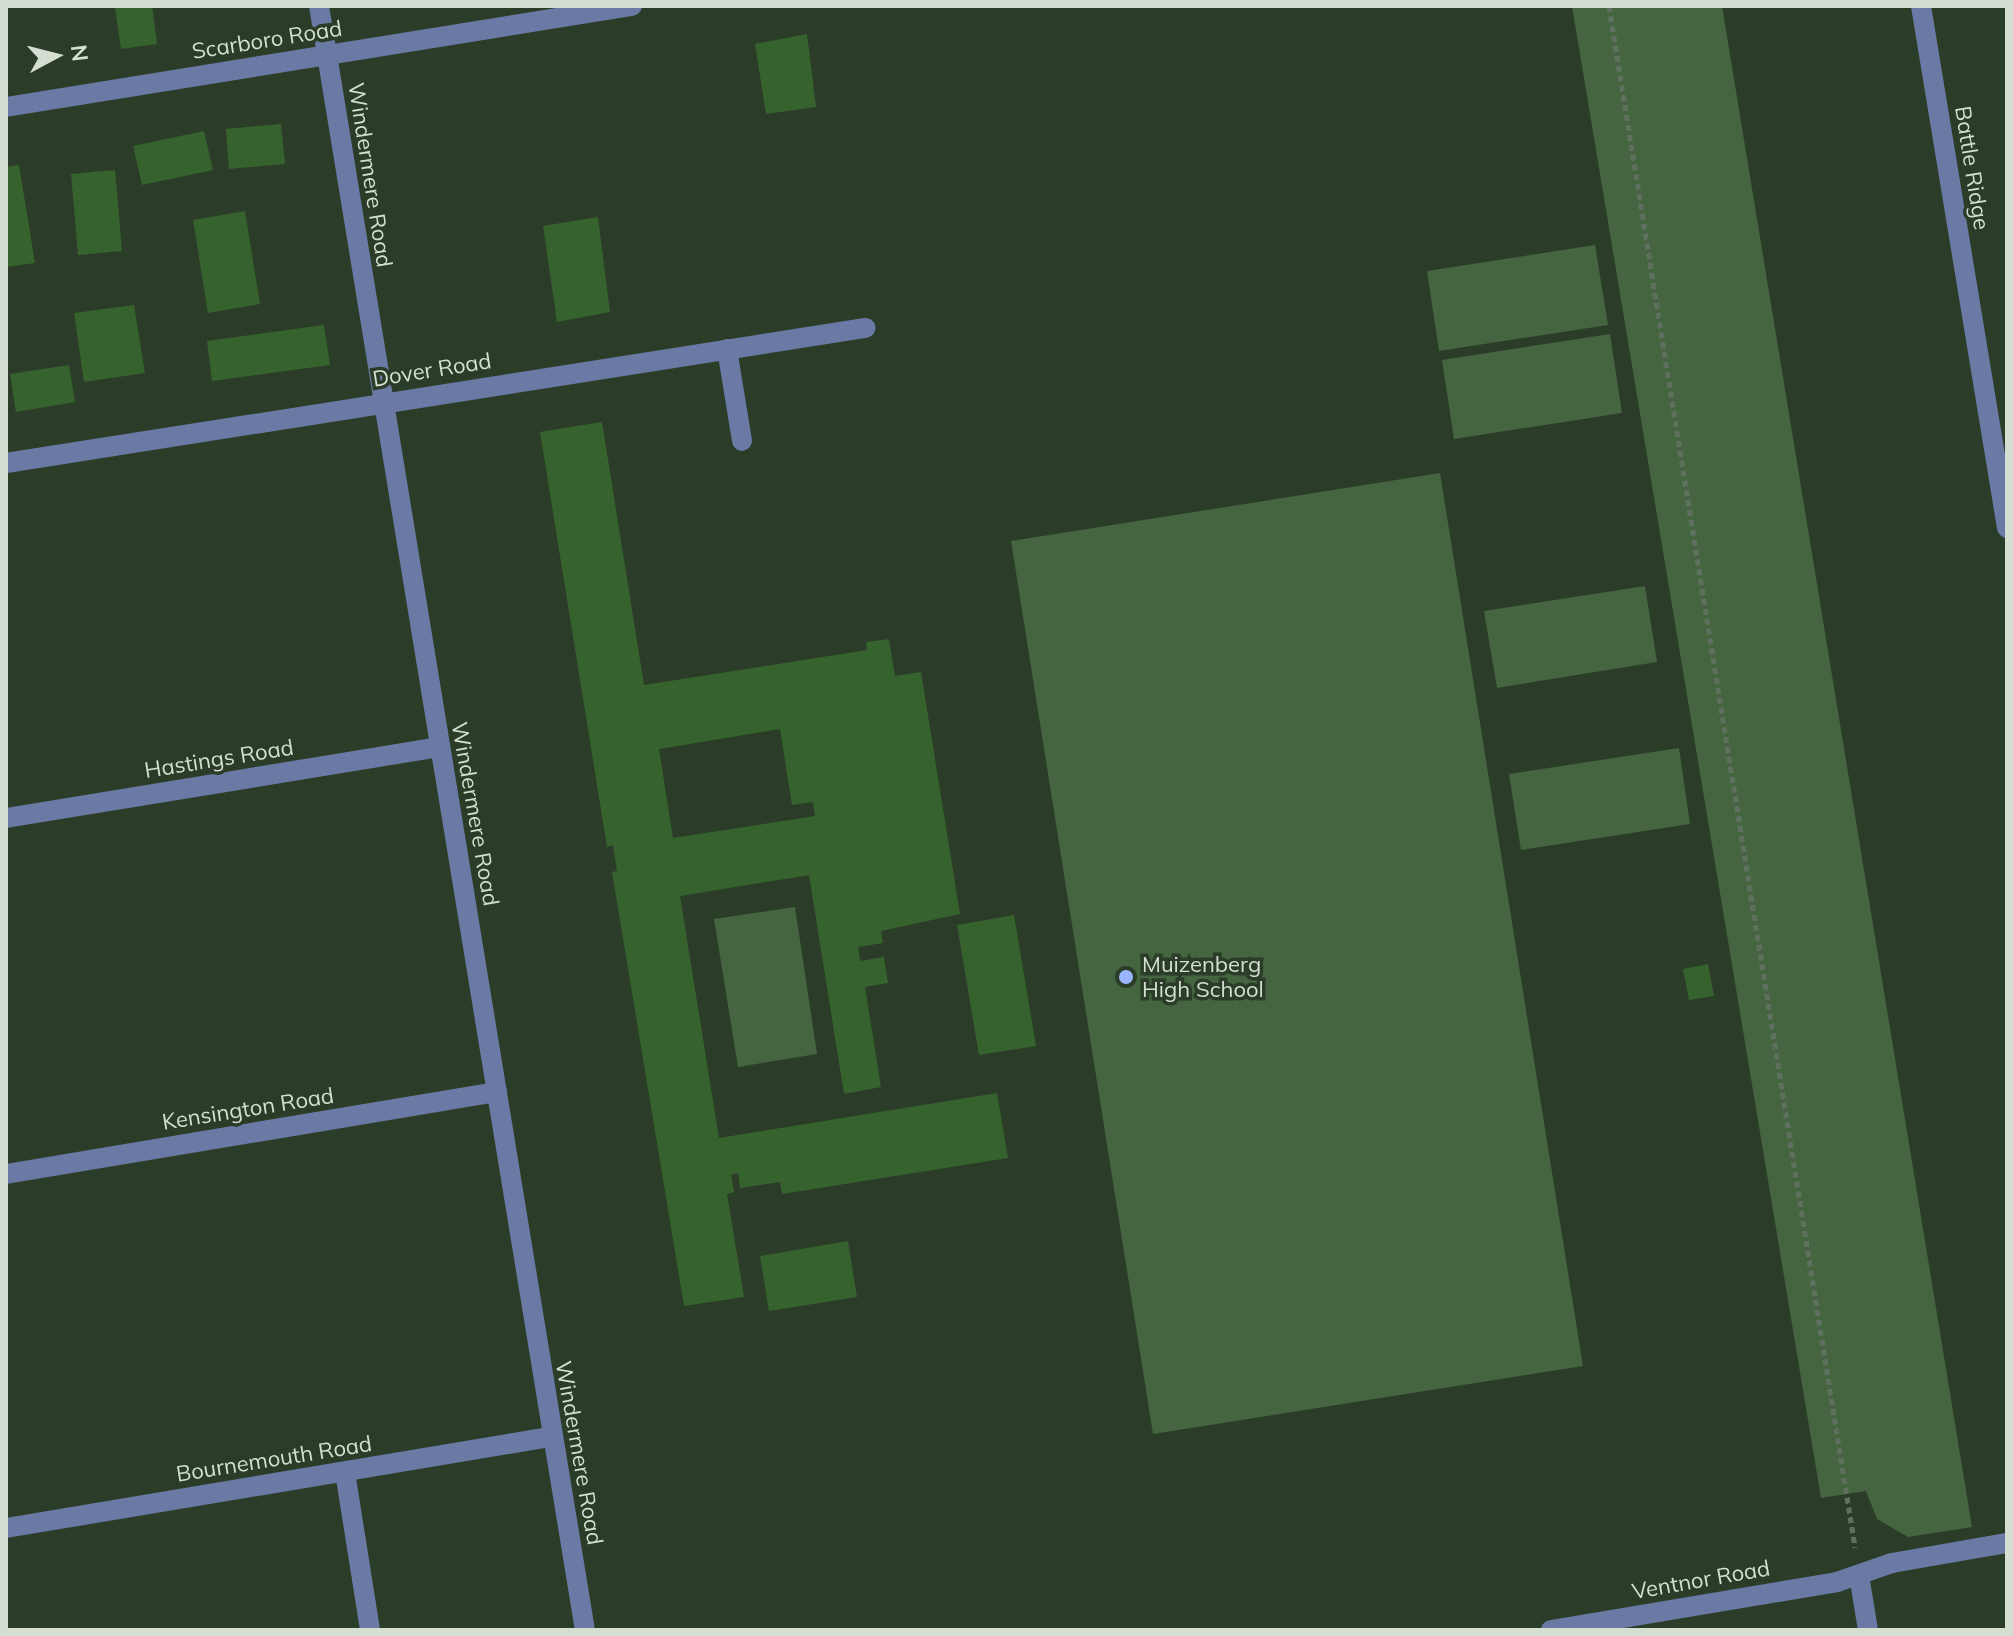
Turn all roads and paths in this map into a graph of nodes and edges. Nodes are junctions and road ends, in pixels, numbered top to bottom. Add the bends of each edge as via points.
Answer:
1 (319, 6) edge
2 (632, 6) edge
3 (1609, 6) edge
4 (1921, 6) edge
5 (327, 54) junction
6 (6, 107) edge
7 (865, 328) dead end
8 (727, 349) junction
9 (381, 402) junction
10 (742, 441) dead end
11 (6, 463) edge
12 (2007, 528) edge
13 (440, 747) junction
14 (6, 818) edge
15 (497, 1092) junction
16 (6, 1174) edge
17 (550, 1437) junction
18 (345, 1472) junction
19 (6, 1528) edge
20 (2007, 1543) edge
21 (1859, 1575) junction
22 (370, 1630) edge
23 (585, 1630) edge
24 (1551, 1630) edge
25 (1868, 1630) edge

1 - 5 street, Windermere Road
2 - 5 street, Scarboro Road
3 - 21 path
4 - 12 street, Battle Ridge
5 - 6 street, Scarboro Road
5 - 9 street, Windermere Road
7 - 8 street, Dover Road
8 - 9 street, Dover Road
8 - 10 street
9 - 11 street, Dover Road
9 - 13 street, Windermere Road
13 - 14 street, Hastings Road
13 - 15 street, Windermere Road
15 - 16 street, Kensington Road
15 - 17 street, Windermere Road
17 - 18 street, Bournemouth Road
17 - 23 street, Windermere Road
18 - 19 street, Bournemouth Road
18 - 22 street
20 - 21 street, Ventnor Road via 1892,1563
21 - 24 street, Ventnor Road
21 - 25 street

